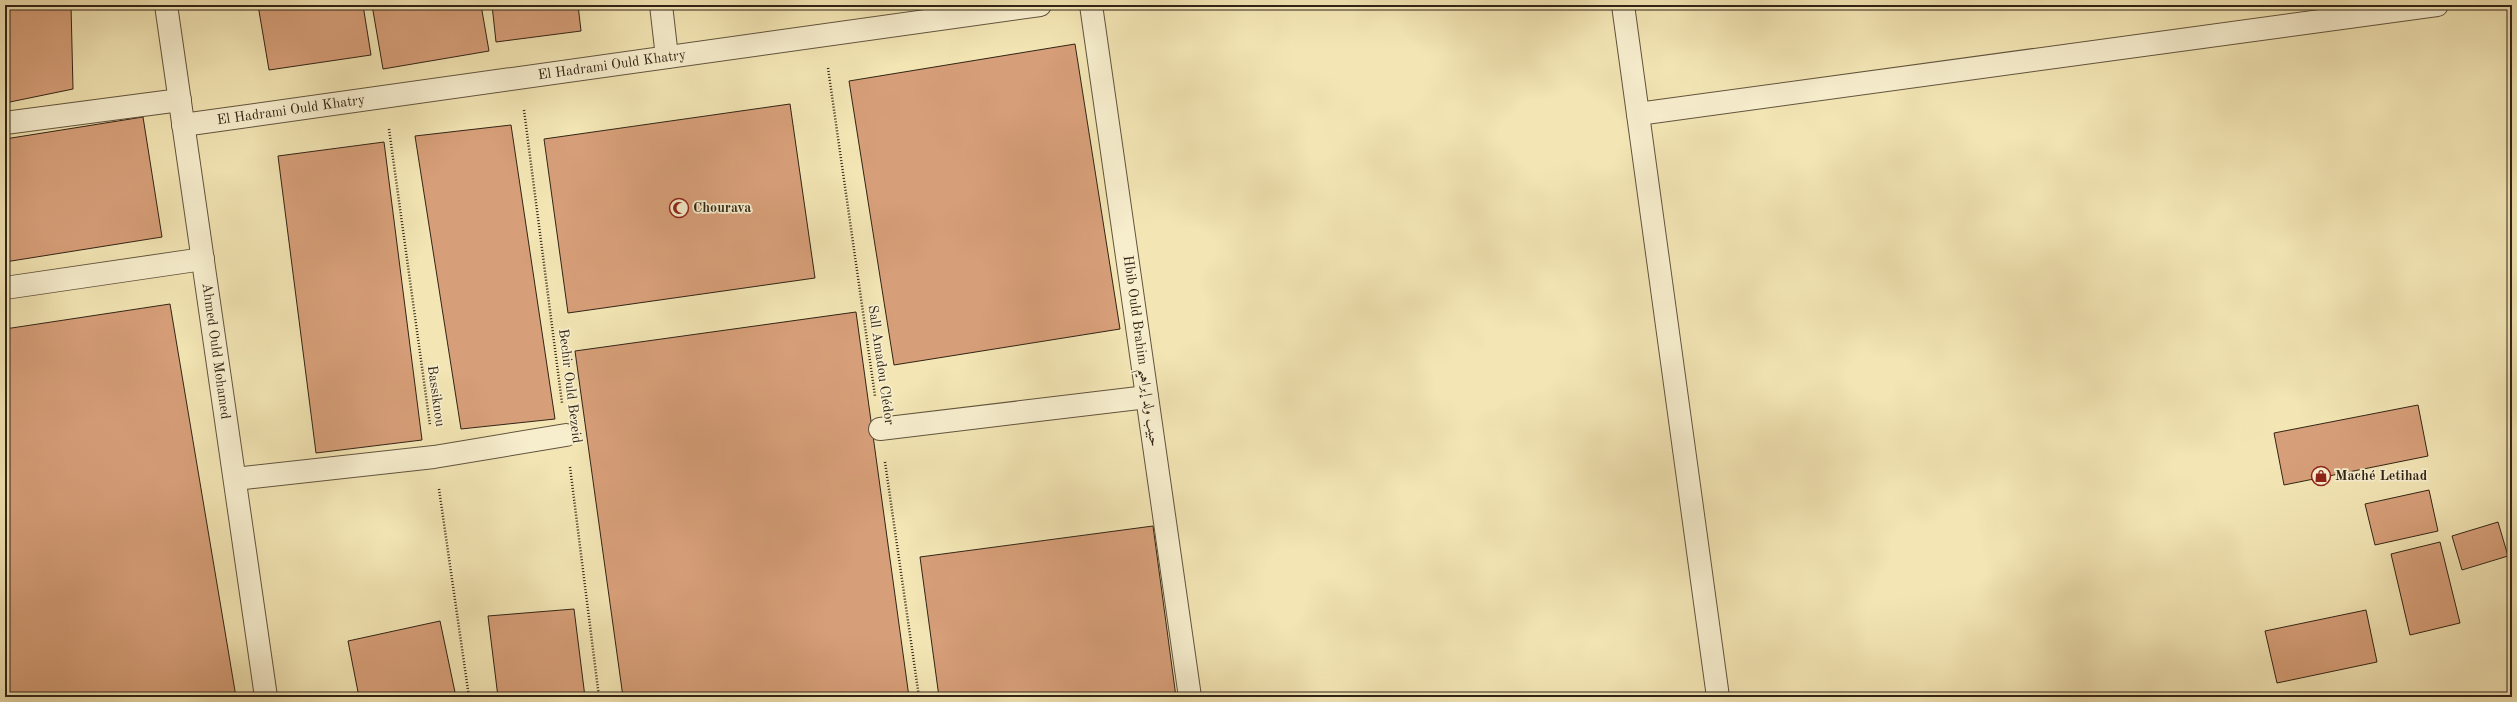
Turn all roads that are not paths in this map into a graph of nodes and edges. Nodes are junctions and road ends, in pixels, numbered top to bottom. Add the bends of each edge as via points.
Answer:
1 (166, 5) edge
2 (661, 5) edge
3 (1040, 5) edge
4 (1091, 5) edge
5 (1623, 5) edge
6 (2437, 5) edge
7 (667, 57) junction
8 (180, 100) junction
9 (1638, 114) junction
10 (5, 123) edge
11 (183, 125) junction
12 (203, 259) junction
13 (5, 288) edge
14 (1147, 397) junction
15 (880, 429) road end
16 (566, 435) road end
17 (235, 479) junction
18 (266, 697) edge
19 (1190, 697) edge
20 (1718, 697) edge

1 - 8 street, Ahmed Ould Mohamed
2 - 7 street
3 - 7 street, El Hadrami Ould Khatry
4 - 14 street, Hbib Ould Brahim حبيب ولد إبراهيم
5 - 9 street
6 - 9 street
7 - 11 street, El Hadrami Ould Khatry
8 - 10 street
8 - 11 street, Ahmed Ould Mohamed
9 - 20 street
11 - 12 street, Ahmed Ould Mohamed
12 - 13 street
12 - 17 street, Ahmed Ould Mohamed
14 - 15 street
14 - 19 street, Hbib Ould Brahim حبيب ولد إبراهيم
16 - 17 street via 434,457
17 - 18 street, Ahmed Ould Mohamed

